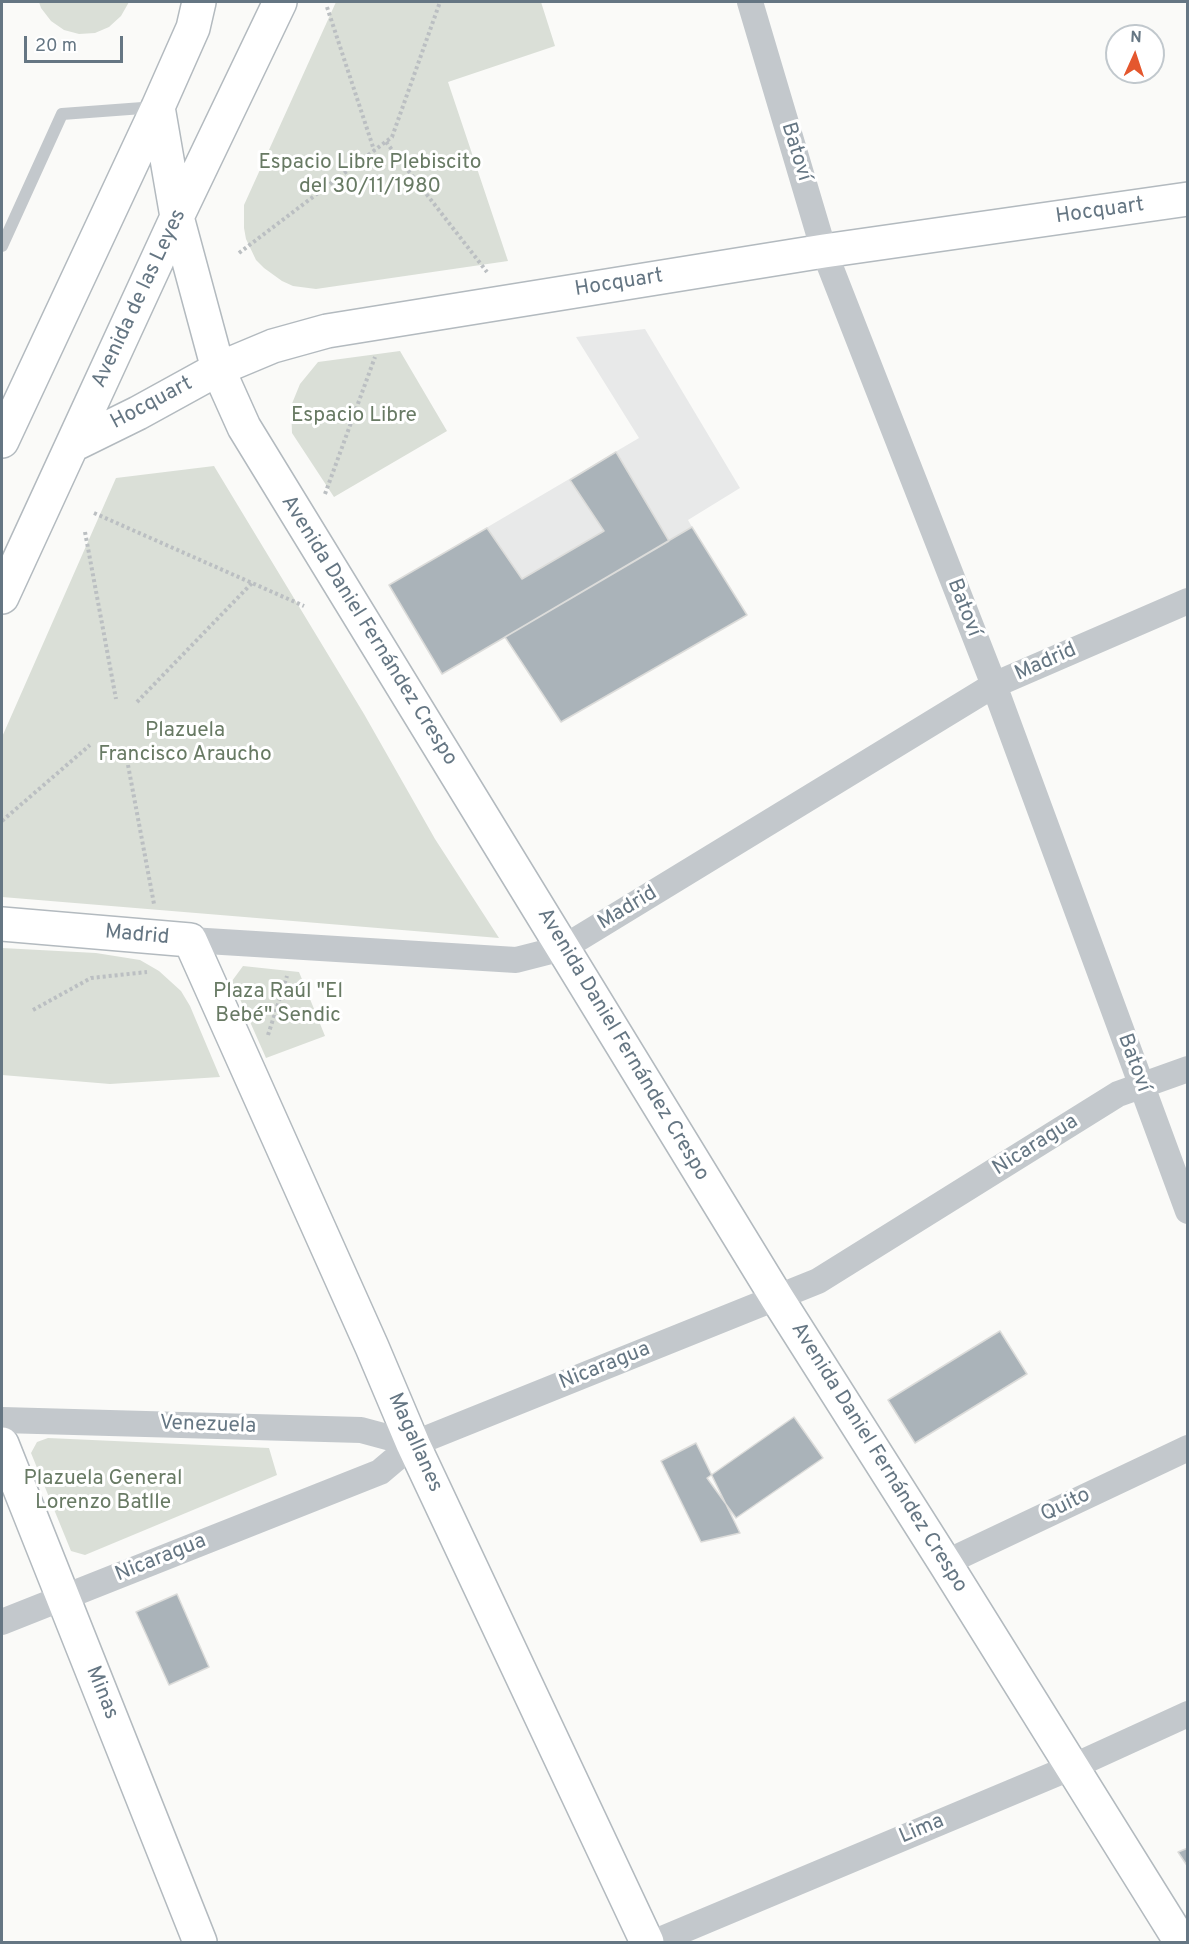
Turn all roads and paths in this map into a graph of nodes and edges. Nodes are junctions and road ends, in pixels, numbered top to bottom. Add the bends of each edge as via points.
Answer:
1 (199, 2) edge
2 (280, 2) edge
3 (440, 2) edge
4 (750, 2) edge
5 (327, 8) dead end
6 (158, 107) junction
7 (386, 142) junction
8 (374, 150) junction
9 (1188, 199) edge
10 (177, 217) junction
11 (2, 246) edge
12 (825, 251) junction
13 (239, 253) dead end
14 (489, 275) dead end
15 (378, 351) dead end
16 (218, 369) junction
17 (2, 441) edge
18 (73, 445) junction
19 (322, 500) dead end
20 (94, 513) dead end
21 (85, 532) dead end
22 (252, 583) junction
23 (2, 597) edge
24 (1188, 601) edge
25 (304, 606) dead end
26 (994, 686) junction
27 (116, 699) dead end
28 (137, 702) dead end
29 (90, 745) dead end
30 (128, 765) dead end
31 (2, 821) edge
32 (155, 914) dead end
33 (2, 924) edge
34 (190, 940) junction
35 (563, 948) junction
36 (290, 967) dead end
37 (153, 971) dead end
38 (33, 1010) dead end
39 (265, 1046) dead end
40 (1188, 1069) edge
41 (1141, 1086) junction
42 (1188, 1211) edge
43 (777, 1298) junction
44 (2, 1420) edge
45 (2, 1444) edge
46 (413, 1444) junction
47 (1188, 1448) edge
48 (945, 1563) junction
49 (62, 1598) junction
50 (2, 1622) edge
51 (1188, 1714) edge
52 (1072, 1767) junction
53 (201, 1942) edge
54 (647, 1942) edge
55 (655, 1942) edge
56 (1181, 1942) edge

1 - 6 main road via 193,28
2 - 10 main road, Avenida de las Leyes
3 - 7 path via 392,137
4 - 12 street, Batoví
5 - 8 path
6 - 10 main road, Avenida Daniel Fernández Crespo
6 - 11 lane via 62,114
6 - 17 main road
7 - 8 path
7 - 14 path
8 - 13 path
9 - 12 main road, Hocquart
10 - 16 main road, Avenida Daniel Fernández Crespo
10 - 18 main road, Avenida de las Leyes
12 - 16 main road, Hocquart via 327,331 273,346
12 - 26 street, Batoví
15 - 19 path
16 - 18 main road, Hocquart
16 - 35 main road, Avenida Daniel Fernández Crespo via 244,427
18 - 23 main road, Avenida de las Leyes
20 - 22 path
21 - 27 path
22 - 25 path
22 - 28 path
24 - 26 street, Madrid
26 - 35 street, Madrid
26 - 41 street, Batoví
29 - 31 path
30 - 32 path
33 - 34 main road, Madrid
34 - 35 street, Madrid via 516,960
34 - 46 main road, Magallanes
35 - 43 main road, Avenida Daniel Fernández Crespo
36 - 39 path
37 - 38 path via 91,978
40 - 41 street, Nicaragua
41 - 42 street, Batoví
41 - 43 street, Nicaragua via 1118,1095 818,1281
43 - 46 street, Nicaragua
43 - 48 main road, Avenida Daniel Fernández Crespo
44 - 46 street, Venezuela via 361,1430
45 - 49 main road, Minas
46 - 49 street, Nicaragua via 380,1472
46 - 54 main road, Magallanes
47 - 48 street, Quito
48 - 52 main road, Avenida Daniel Fernández Crespo
49 - 50 street, Nicaragua
49 - 53 main road, Minas
51 - 52 street, Lima
52 - 55 street, Lima
52 - 56 main road, Avenida Daniel Fernández Crespo

